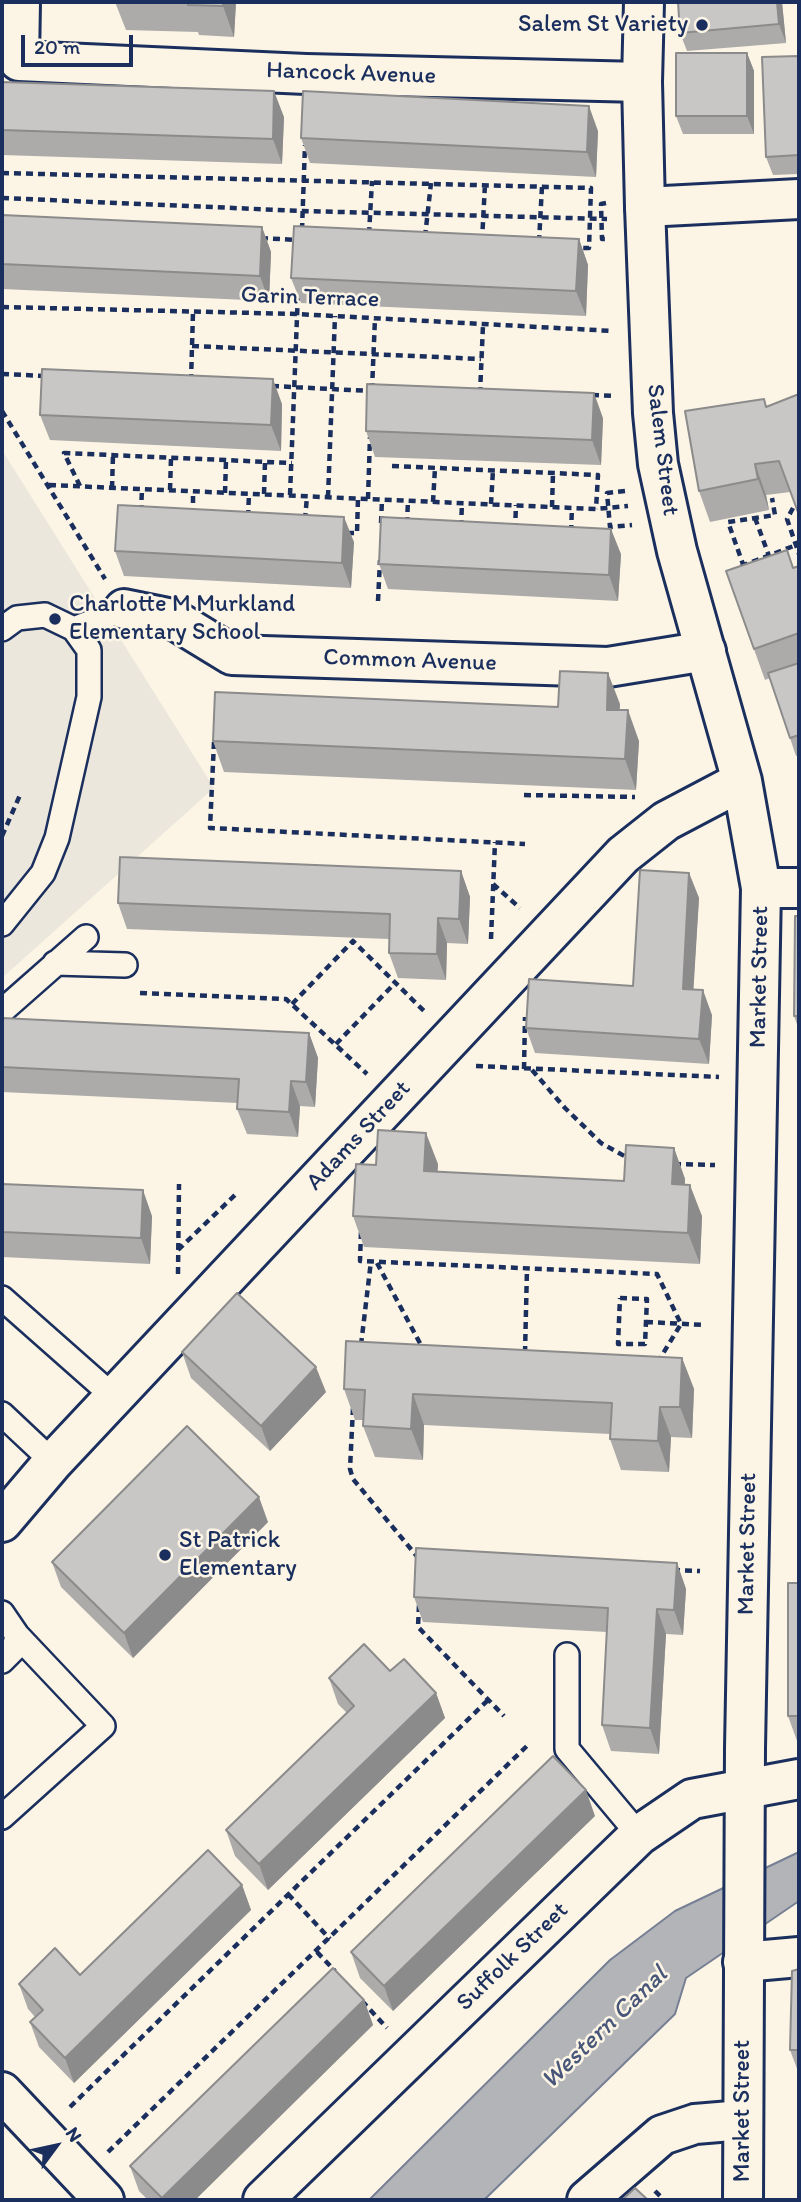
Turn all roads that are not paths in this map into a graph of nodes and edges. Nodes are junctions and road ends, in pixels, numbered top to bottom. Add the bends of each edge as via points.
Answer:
1 (20, 2) edge
2 (644, 2) edge
3 (642, 82) junction
4 (799, 199) edge
5 (630, 213) junction
6 (124, 610) joint
7 (2, 629) edge
8 (74, 629) junction
9 (706, 651) junction
10 (742, 781) junction
11 (761, 888) junction
12 (799, 888) edge
13 (2, 924) edge
14 (86, 937) dead end
15 (55, 962) junction
16 (125, 965) road end
17 (2, 1011) edge
18 (2, 1298) edge
19 (114, 1397) junction
20 (2, 1414) edge
21 (53, 1462) junction
22 (2, 1521) edge
23 (2, 1613) edge
24 (17, 1635) junction
25 (567, 1655) dead end
26 (2, 1661) edge
27 (799, 1779) edge
28 (744, 1788) junction
29 (2, 1817) edge
30 (639, 1835) junction
31 (799, 1957) edge
32 (743, 1962) junction
33 (2, 2092) edge
34 (743, 2120) junction
35 (104, 2200) edge
36 (263, 2200) edge
37 (587, 2200) edge
38 (743, 2200) edge

1 - 3 street, Hancock Avenue via 19,61
2 - 3 street, Salem Street
3 - 5 street, Salem Street
4 - 5 street
5 - 9 street, Salem Street via 658,464
6 - 8 lane
6 - 9 street, Common Avenue via 173,619 232,655 607,667
7 - 8 lane via 17,618 45,615
8 - 13 lane via 89,650 89,697 57,838 43,873
9 - 10 street, Salem Street
10 - 11 street, Salem Street
10 - 19 street, Adams Street via 666,821 623,855
11 - 12 street
11 - 28 street, Market Street
14 - 15 lane
15 - 16 lane
15 - 17 lane
18 - 19 lane
19 - 21 street, Adams Street
20 - 21 lane
21 - 22 street, Adams Street
23 - 24 lane
24 - 26 lane via 14,1649
24 - 29 lane via 103,1726
25 - 30 lane via 567,1749
27 - 28 street, Suffolk Street
28 - 30 street, Suffolk Street via 692,1799
28 - 32 street, Market Street
30 - 36 street, Suffolk Street
31 - 32 street
32 - 34 street, Market Street
33 - 35 street
34 - 37 street via 695,2124 662,2135
34 - 38 street, Market Street

